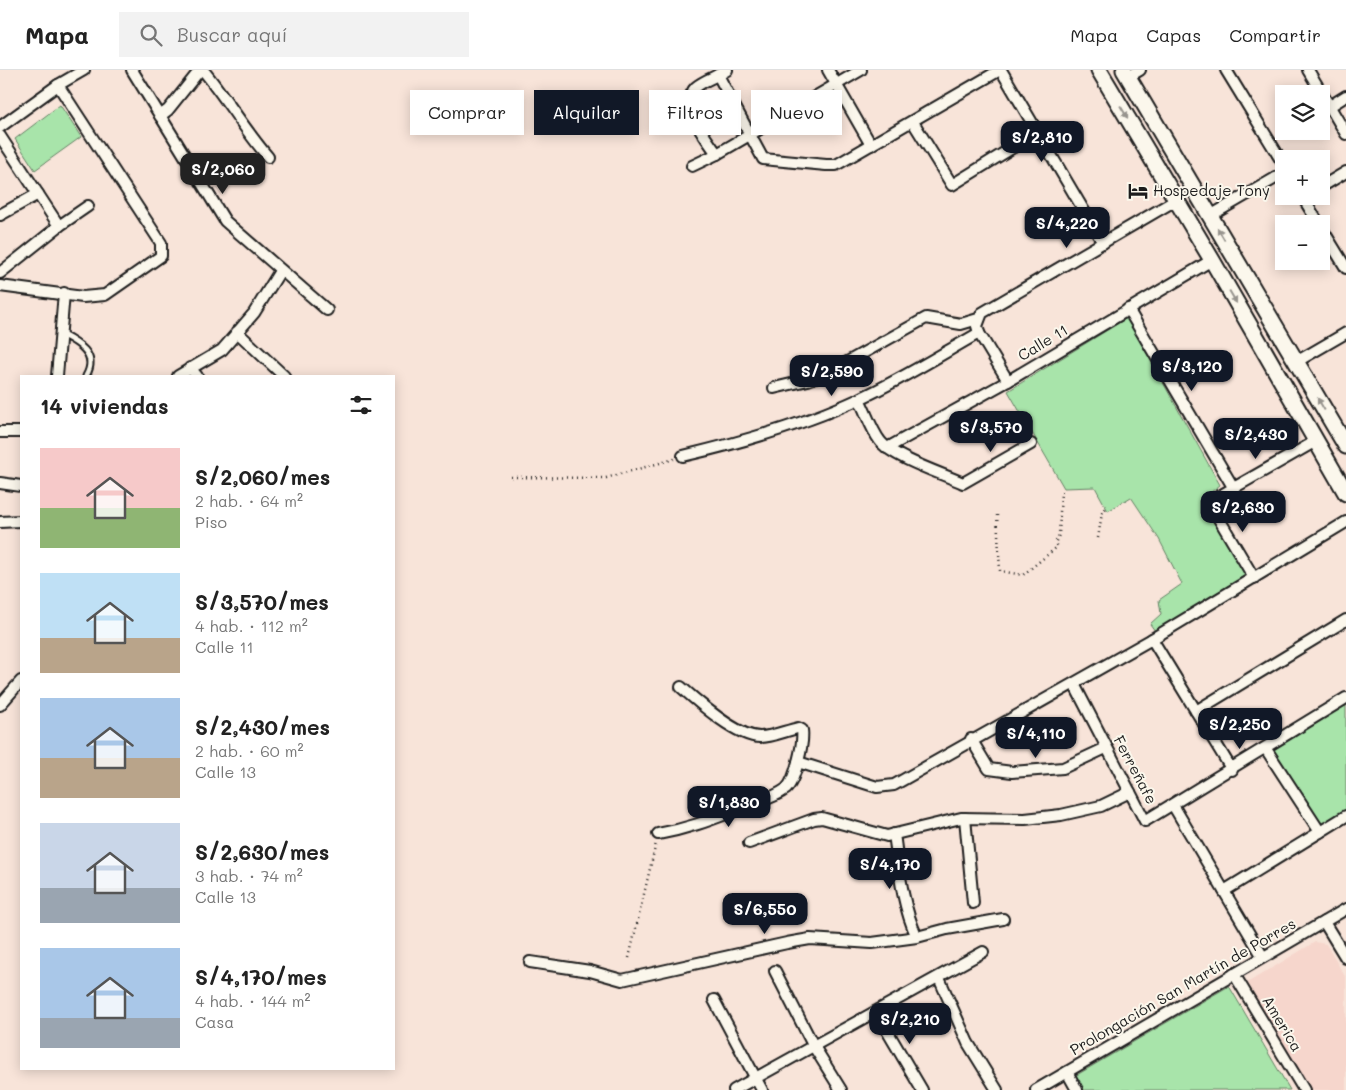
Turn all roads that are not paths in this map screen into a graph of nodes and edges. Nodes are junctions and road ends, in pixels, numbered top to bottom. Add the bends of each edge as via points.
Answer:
1 (84, 70) edge
2 (132, 70) edge
3 (202, 70) edge
4 (828, 70) edge
5 (861, 70) edge
6 (1000, 70) edge
7 (1099, 70) edge
8 (1226, 70) edge
9 (1308, 70) edge
10 (1130, 72) edge
11 (723, 73) edge
12 (58, 85) junction
13 (836, 85) junction
14 (1317, 85) edge
15 (827, 90) edge
16 (1346, 96) edge
17 (1330, 106) joint
18 (160, 116) junction
19 (912, 122) junction
20 (0, 127) edge
21 (1038, 132) junction
22 (751, 134) joint
23 (1346, 134) edge
24 (751, 135) edge
25 (0, 136) edge
26 (871, 145) junction
27 (1275, 150) edge
28 (717, 154) junction
29 (268, 157) dead end
30 (692, 166) dead end
31 (1346, 172) edge
32 (1275, 178) edge
33 (1330, 182) edge
34 (38, 194) junction
35 (1176, 200) junction
36 (88, 206) dead end
37 (0, 215) edge
38 (1210, 216) junction
39 (59, 226) junction
40 (1330, 239) edge
41 (1103, 243) junction
42 (1343, 256) edge
43 (1212, 260) junction
44 (1240, 268) junction
45 (1346, 268) edge
46 (280, 270) junction
47 (0, 273) edge
48 (1222, 278) junction
49 (0, 286) edge
50 (64, 293) junction
51 (1128, 309) junction
52 (326, 310) dead end
53 (978, 319) junction
54 (237, 332) junction
55 (979, 333) junction
56 (1346, 333) edge
57 (61, 334) junction
58 (1296, 362) junction
59 (194, 372) edge
60 (57, 375) edge
61 (86, 375) edge
62 (283, 375) edge
63 (1008, 381) junction
64 (774, 388) dead end
65 (859, 399) junction
66 (0, 432) edge
67 (20, 432) edge
68 (1344, 439) edge
69 (1316, 441) junction
70 (1031, 444) dead end
71 (887, 448) junction
72 (683, 456) road end
73 (0, 483) edge
74 (20, 486) edge
75 (1233, 487) junction
76 (1346, 493) edge
77 (20, 521) edge
78 (0, 522) edge
79 (1346, 522) edge
80 (1254, 578) junction
81 (1346, 620) edge
82 (1152, 639) junction
83 (20, 683) edge
84 (1074, 684) junction
85 (681, 687) dead end
86 (1346, 698) edge
87 (0, 705) edge
88 (1196, 712) junction
89 (972, 740) junction
90 (1106, 748) junction
91 (1266, 749) junction
92 (798, 762) junction
93 (1232, 770) junction
94 (1130, 792) junction
95 (1173, 805) junction
96 (1346, 816) edge
97 (965, 818) junction
98 (1320, 832) junction
99 (658, 834) road end
100 (894, 834) junction
101 (749, 843) dead end
102 (1224, 891) junction
103 (973, 903) dead end
104 (1346, 909) edge
105 (1003, 919) dead end
106 (1324, 922) junction
107 (917, 937) junction
108 (983, 952) dead end
109 (1263, 957) junction
110 (1346, 958) edge
111 (530, 962) dead end
112 (775, 971) dead end
113 (1234, 974) junction
114 (939, 978) junction
115 (714, 1000) dead end
116 (876, 1012) junction
117 (813, 1045) junction
118 (1067, 1072) junction
119 (755, 1078) junction
120 (734, 1090) edge
121 (762, 1090) edge
122 (842, 1090) edge
123 (922, 1090) edge
124 (998, 1090) edge
125 (1036, 1090) edge
126 (1077, 1090) edge
127 (1304, 1090) edge

1 - 12 street
2 - 18 street
3 - 18 street
3 - 29 street
4 - 13 street
5 - 13 street
6 - 19 street
6 - 21 street
7 -> 35 main road
8 - 27 street
9 - 14 street
10 - 38 main road
11 - 22 street
11 - 28 street via 698,86 691,101 694,119
12 - 20 street
12 - 50 street via 162,248 161,256 105,295 83,297
13 - 15 street
13 - 26 street
16 - 17 street
17 - 23 street
18 - 46 street via 225,220
19 - 21 street via 952,185
19 - 26 street
21 - 41 street
22 - 28 street
24 - 26 street via 763,159 826,166 836,165
25 - 34 street
28 - 30 street
31 - 33 street
32 - 38 street
34 - 37 street
34 - 39 street
35 - 41 street
35 - 43 main road
36 - 39 street
44 -> 38 main road
39 - 47 street
40 - 42 street
41 - 53 street via 982,313
42 - 45 street
43 - 48 main road
43 - 51 street, Calle 11
44 - 48 main road
44 - 58 main road
46 - 52 street
46 - 54 street via 254,313
48 -> 69 main road
49 - 50 street
50 - 57 street
51 - 63 street, Calle 11
51 - 75 street
53 - 55 street
53 - 64 street via 961,324 926,318 831,371
54 - 59 street via 222,350
54 - 62 street
55 - 63 street
55 - 65 street
56 - 58 street
57 - 60 street
57 - 61 lane via 86,351 90,359
68 -> 58 main road
63 - 71 street, Calle 11
65 - 71 street
65 - 72 street via 794,425
66 - 67 street
69 - 75 street
69 - 76 main road
70 - 71 street via 963,483
73 - 74 street
75 - 80 street via 1210,502
77 - 78 street
79 - 80 street
80 - 82 street
81 - 88 street
82 - 84 street
82 - 88 street
83 - 87 street
84 - 89 street
84 - 90 street, Ferreñafe
85 - 92 street via 718,717 757,737 798,728 802,730
86 - 91 street, Ferreñafe
88 - 93 street
89 - 90 street via 989,769 1012,772 1063,768
89 - 92 street via 886,787
90 - 94 street, Ferreñafe
91 - 93 street, Ferreñafe
91 - 98 street
92 - 99 street via 788,788 770,798 683,830
93 - 95 street, Ferreñafe
94 - 95 street, Ferreñafe via 1145,821
94 - 97 street via 1101,806 1061,815
95 - 102 street
96 - 98 street
97 - 100 street
97 - 103 street
98 - 102 street
100 - 101 street via 874,834 822,818
100 - 107 street via 909,920
102 - 109 street
104 - 106 street, Prolongación San Martín de Porres
105 - 107 street
106 - 109 street, Prolongación San Martín de Porres
106 - 110 street
107 - 111 street via 872,943 810,939 622,980 590,971
108 - 114 street
109 - 113 street, Prolongación San Martín de Porres
112 - 117 street
113 - 118 street, Prolongación San Martín de Porres
113 - 127 street, America
114 - 116 street
114 - 124 street via 968,1043
115 - 119 street
116 - 117 street
116 - 123 street
117 - 119 street
117 - 122 street
118 - 125 street, Prolongación San Martín de Porres
118 - 126 street
119 - 120 street
119 - 121 street

